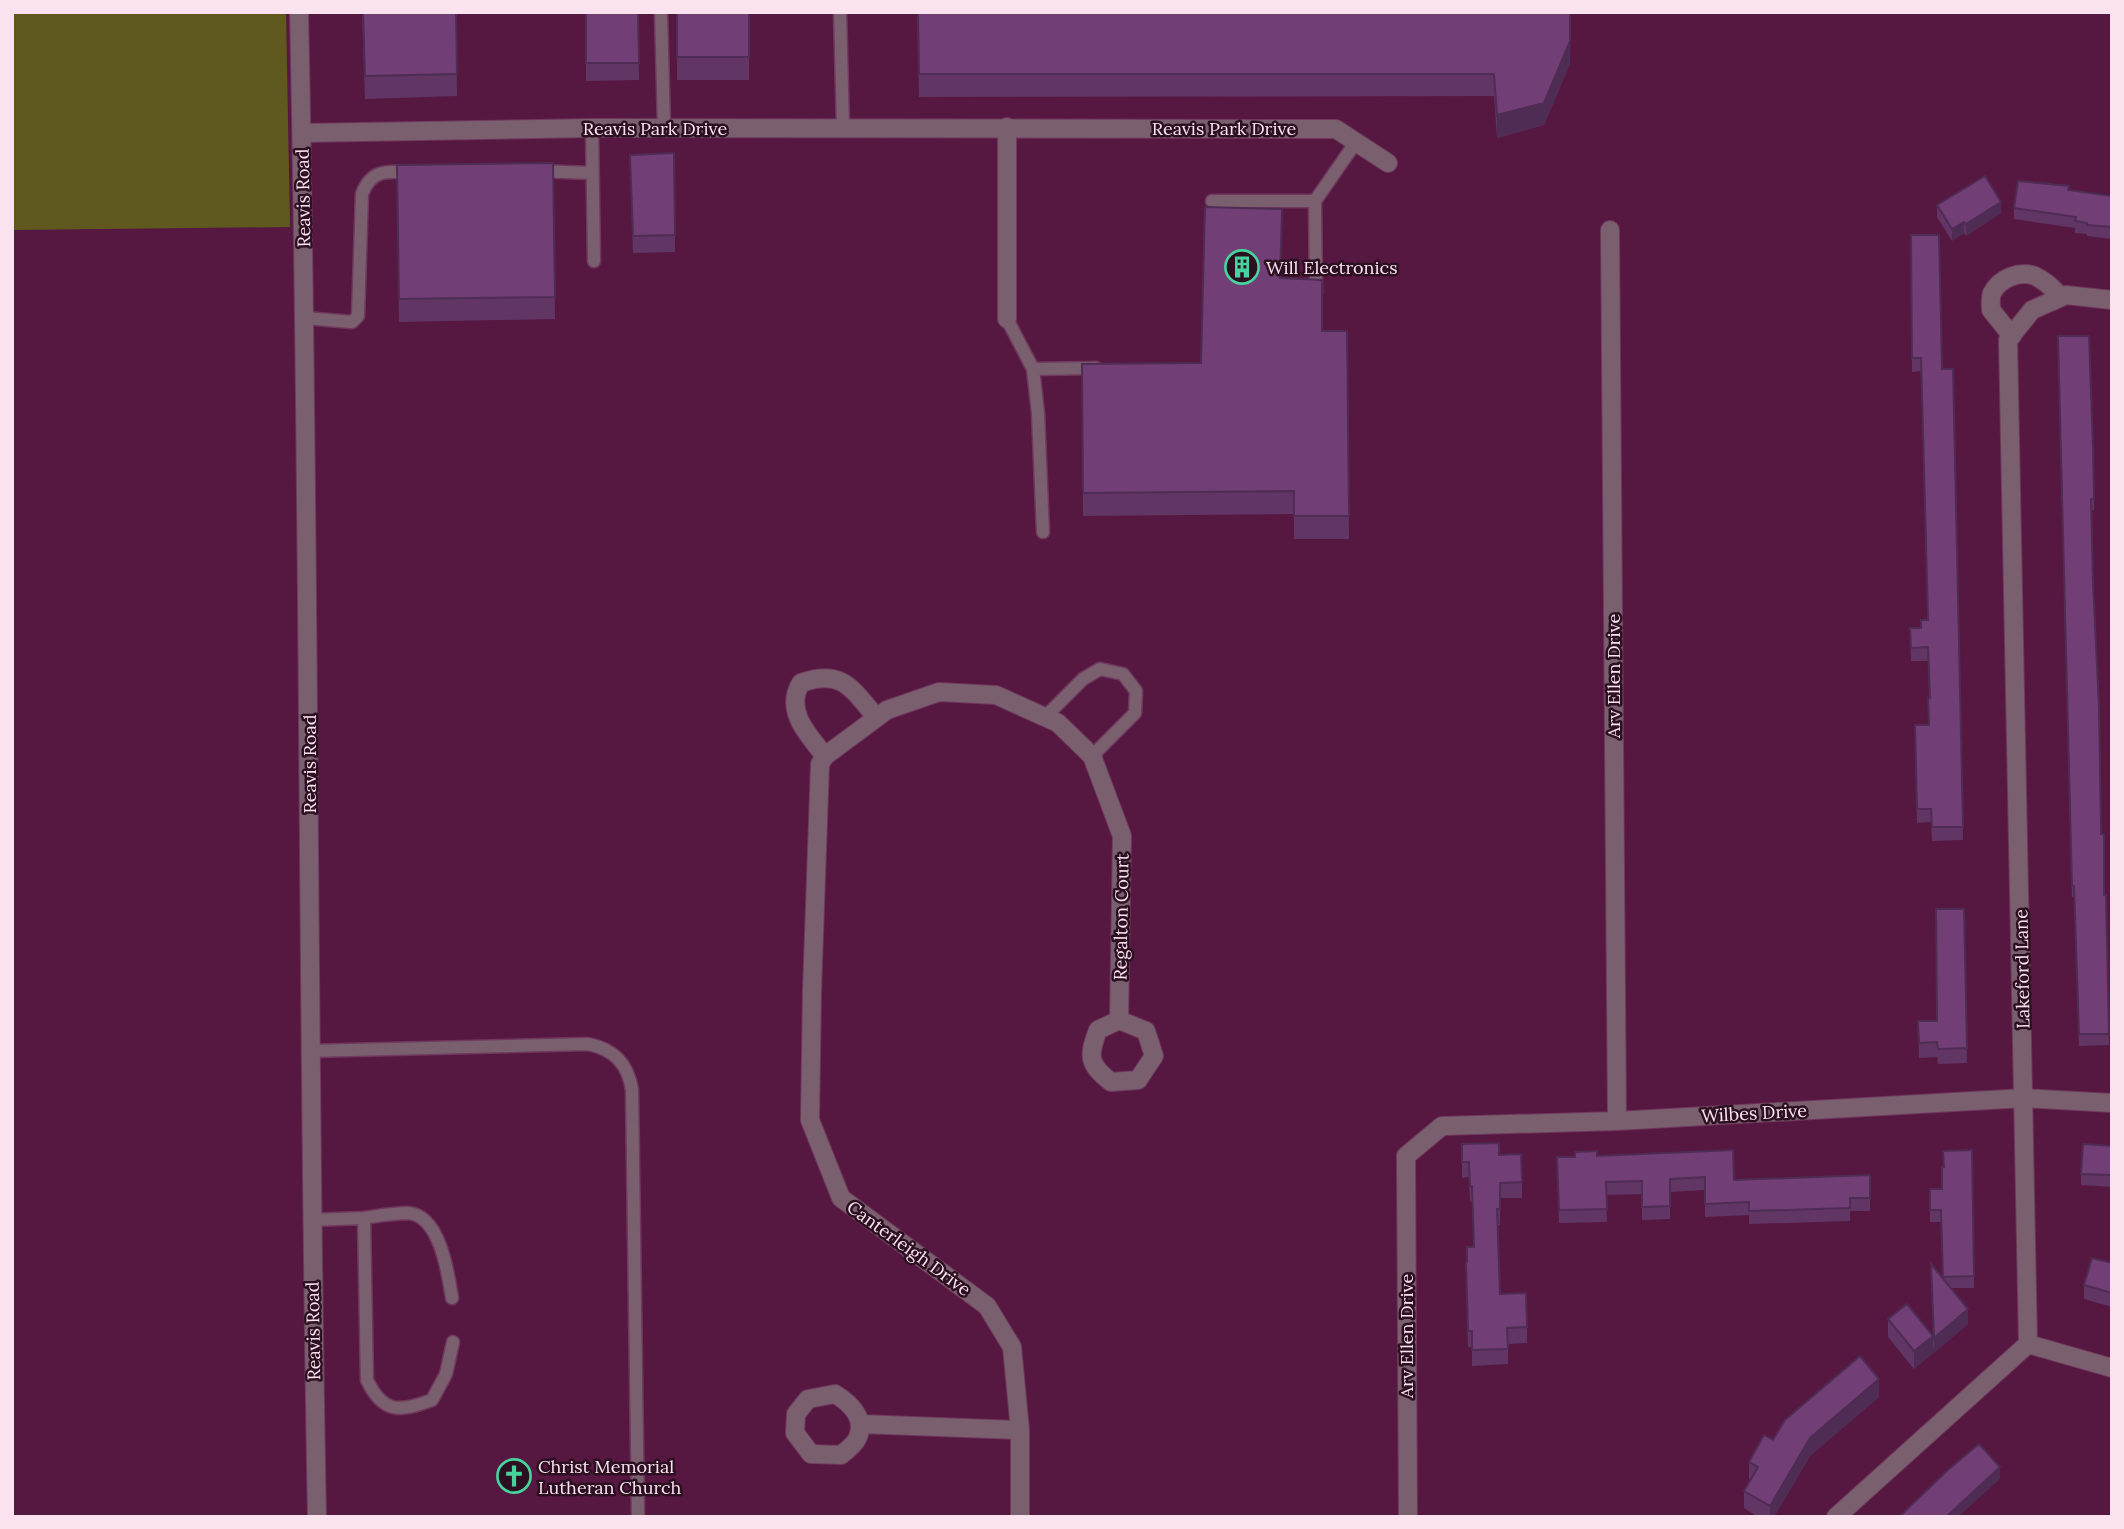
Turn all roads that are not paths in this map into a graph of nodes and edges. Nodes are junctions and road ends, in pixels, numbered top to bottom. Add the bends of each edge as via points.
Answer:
1 (299, 12) edge
2 (661, 12) edge
3 (841, 12) edge
4 (664, 127) junction
5 (842, 127) junction
6 (1007, 127) junction
7 (592, 128) junction
8 (302, 133) junction
9 (1356, 142) junction
10 (1388, 163) dead end
11 (530, 171) edge
12 (429, 172) edge
13 (591, 173) junction
14 (1213, 201) dead end
15 (1315, 201) junction
16 (1609, 230) dead end
17 (594, 261) dead end
18 (1316, 294) edge
19 (2061, 297) junction
20 (2112, 300) edge
21 (305, 318) junction
22 (1007, 319) joint
23 (2012, 336) junction
24 (1116, 368) edge
25 (1033, 369) junction
26 (1043, 532) dead end
27 (876, 717) junction
28 (1045, 717) junction
29 (1092, 756) junction
30 (823, 760) junction
31 (1119, 1020) dead end
32 (309, 1051) junction
33 (2025, 1098) junction
34 (2112, 1103) edge
35 (1617, 1121) junction
36 (1406, 1156) joint
37 (364, 1218) junction
38 (311, 1220) junction
39 (452, 1298) dead end
40 (453, 1342) dead end
41 (2028, 1344) junction
42 (2112, 1368) edge
43 (860, 1424) dead end
44 (1020, 1430) junction
45 (317, 1517) edge
46 (638, 1517) edge
47 (1020, 1517) edge
48 (1408, 1517) edge
49 (1836, 1517) edge

1 - 8 street, Reavis Road
2 - 4 lane
3 - 5 lane
4 - 5 street, Reavis Park Drive
4 - 7 street, Reavis Park Drive
5 - 6 street, Reavis Park Drive
6 - 9 street, Reavis Park Drive via 1336,129
6 - 22 street
7 - 8 street, Reavis Park Drive
7 - 13 lane
8 - 21 street, Reavis Road
9 - 10 street, Reavis Park Drive
9 - 15 lane
11 - 13 lane
12 - 21 lane via 379,173 366,183 358,316 352,322
13 - 17 lane
14 - 15 lane
15 - 18 lane
16 - 35 street, Arv Ellen Drive
19 - 20 street
19 - 23 street via 2032,310
19 - 23 street via 2033,275 2016,274 2003,282 1992,294 1991,310
21 - 32 street, Reavis Road
22 - 25 lane
23 - 33 street, Lakeford Lane via 2008,354
24 - 25 lane
25 - 26 lane
27 - 28 street, Regalton Court via 939,692 996,695
27 - 30 street, Regalton Court
27 - 30 street via 847,683 822,677 801,683 794,695 795,713
28 - 29 street, Regalton Court via 1058,723
28 - 29 lane via 1083,679 1100,669 1123,674 1136,691 1135,713
29 - 31 street, Regalton Court via 1122,836
30 - 44 street, Canterleigh Drive via 810,1120 841,1198 987,1306 1012,1347
32 - 38 street, Reavis Road
32 - 46 lane via 589,1044 613,1053 623,1063 632,1090
33 - 34 street, Wilbes Drive
33 - 35 street, Wilbes Drive
33 - 41 street, Lakeford Lane
35 - 36 street, Wilbes Drive via 1442,1126
36 - 48 street, Arv Ellen Drive
37 - 38 lane
37 - 39 lane via 410,1213 426,1220 437,1238
37 - 40 lane via 367,1380 375,1397 392,1408 412,1408 432,1400 446,1374
38 - 45 street, Reavis Road
41 - 42 street
41 - 49 street
43 - 44 street
44 - 47 street, Canterleigh Drive

